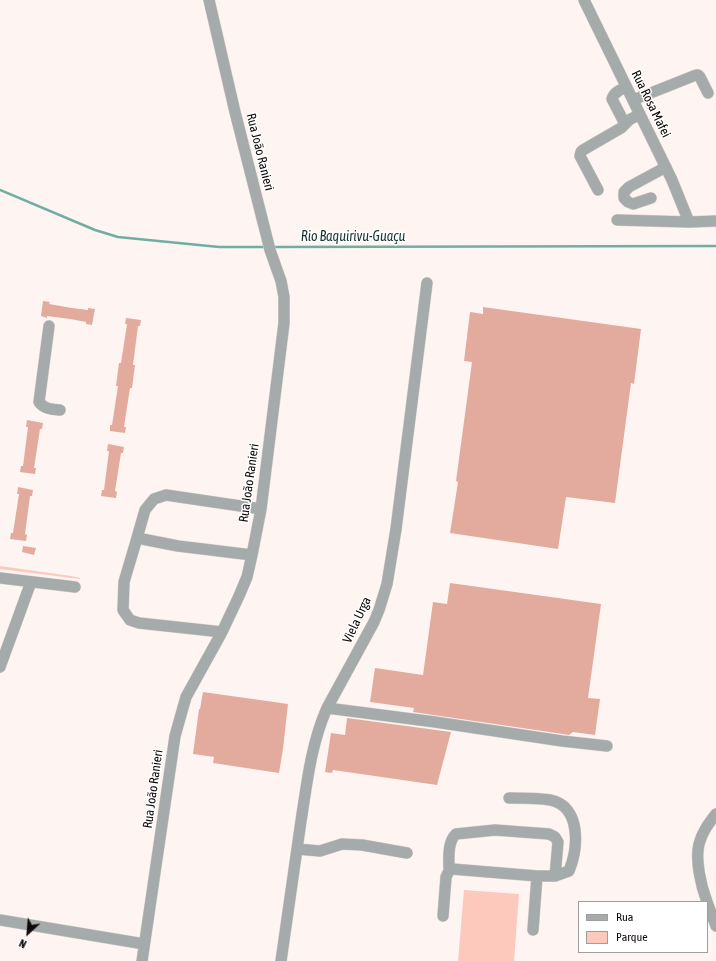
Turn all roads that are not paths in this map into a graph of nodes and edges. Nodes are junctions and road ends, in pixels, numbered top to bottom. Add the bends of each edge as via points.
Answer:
1 (209, 0) edge
2 (584, 0) edge
3 (626, 87) junction
4 (708, 93) dead end
5 (633, 100) junction
6 (640, 114) junction
7 (625, 124) junction
8 (666, 167) junction
9 (598, 190) dead end
10 (651, 198) dead end
11 (617, 220) dead end
12 (716, 221) edge
13 (689, 222) junction
14 (427, 283) dead end
15 (49, 326) dead end
16 (60, 410) dead end
17 (261, 509) junction
18 (137, 538) junction
19 (252, 555) junction
20 (0, 578) edge
21 (31, 582) junction
22 (75, 587) dead end
23 (222, 632) junction
24 (0, 667) edge
25 (326, 708) junction
26 (607, 746) dead end
27 (510, 798) dead end
28 (716, 814) edge
29 (297, 849) junction
30 (407, 852) dead end
31 (449, 871) junction
32 (537, 876) junction
33 (555, 876) junction
34 (707, 901) edge
35 (708, 905) edge
36 (443, 916) dead end
37 (0, 920) edge
38 (716, 926) edge
39 (533, 930) dead end
40 (144, 944) junction
41 (142, 961) edge
42 (281, 961) edge

1 - 17 street, Rua João Ranieri via 235,112 284,297 284,323
2 - 3 street, Rua Rosa Mafei
3 - 5 street, Rua Rosa Mafei
3 - 7 street via 616,92 612,99
4 - 5 street via 696,75
5 - 6 street, Rua Rosa Mafei
6 - 7 street
6 - 8 street, Rua Rosa Mafei
7 - 9 street via 581,152 580,156
8 - 10 street via 624,192 624,198 632,204
8 - 13 street, Rua Rosa Mafei
11 - 13 street
12 - 13 street
14 - 25 street, Viela Urga via 387,584 374,622
15 - 16 street via 39,402 47,408
17 - 18 street via 166,495 154,499 145,510
17 - 19 street, Rua João Ranieri
18 - 19 street
18 - 23 street via 124,582 123,610 130,620
19 - 23 street, Rua João Ranieri via 247,577
20 - 21 street
21 - 22 street
21 - 24 street
23 - 40 street, Rua João Ranieri via 186,697 175,736
25 - 26 street
25 - 29 street, Viela Urga via 311,755
27 - 33 street via 551,800 564,806 573,817 576,841 573,862 569,871
28 - 34 street via 706,827 699,844 698,864
29 - 30 street via 320,851 342,844
29 - 42 street, Viela Urga
31 - 32 street via 452,869
31 - 33 street via 452,837 456,834 495,830 549,834 556,838 558,842
31 - 36 street via 446,877
32 - 33 street
32 - 39 street
35 - 38 street
37 - 40 street
40 - 41 street, Rua João Ranieri

